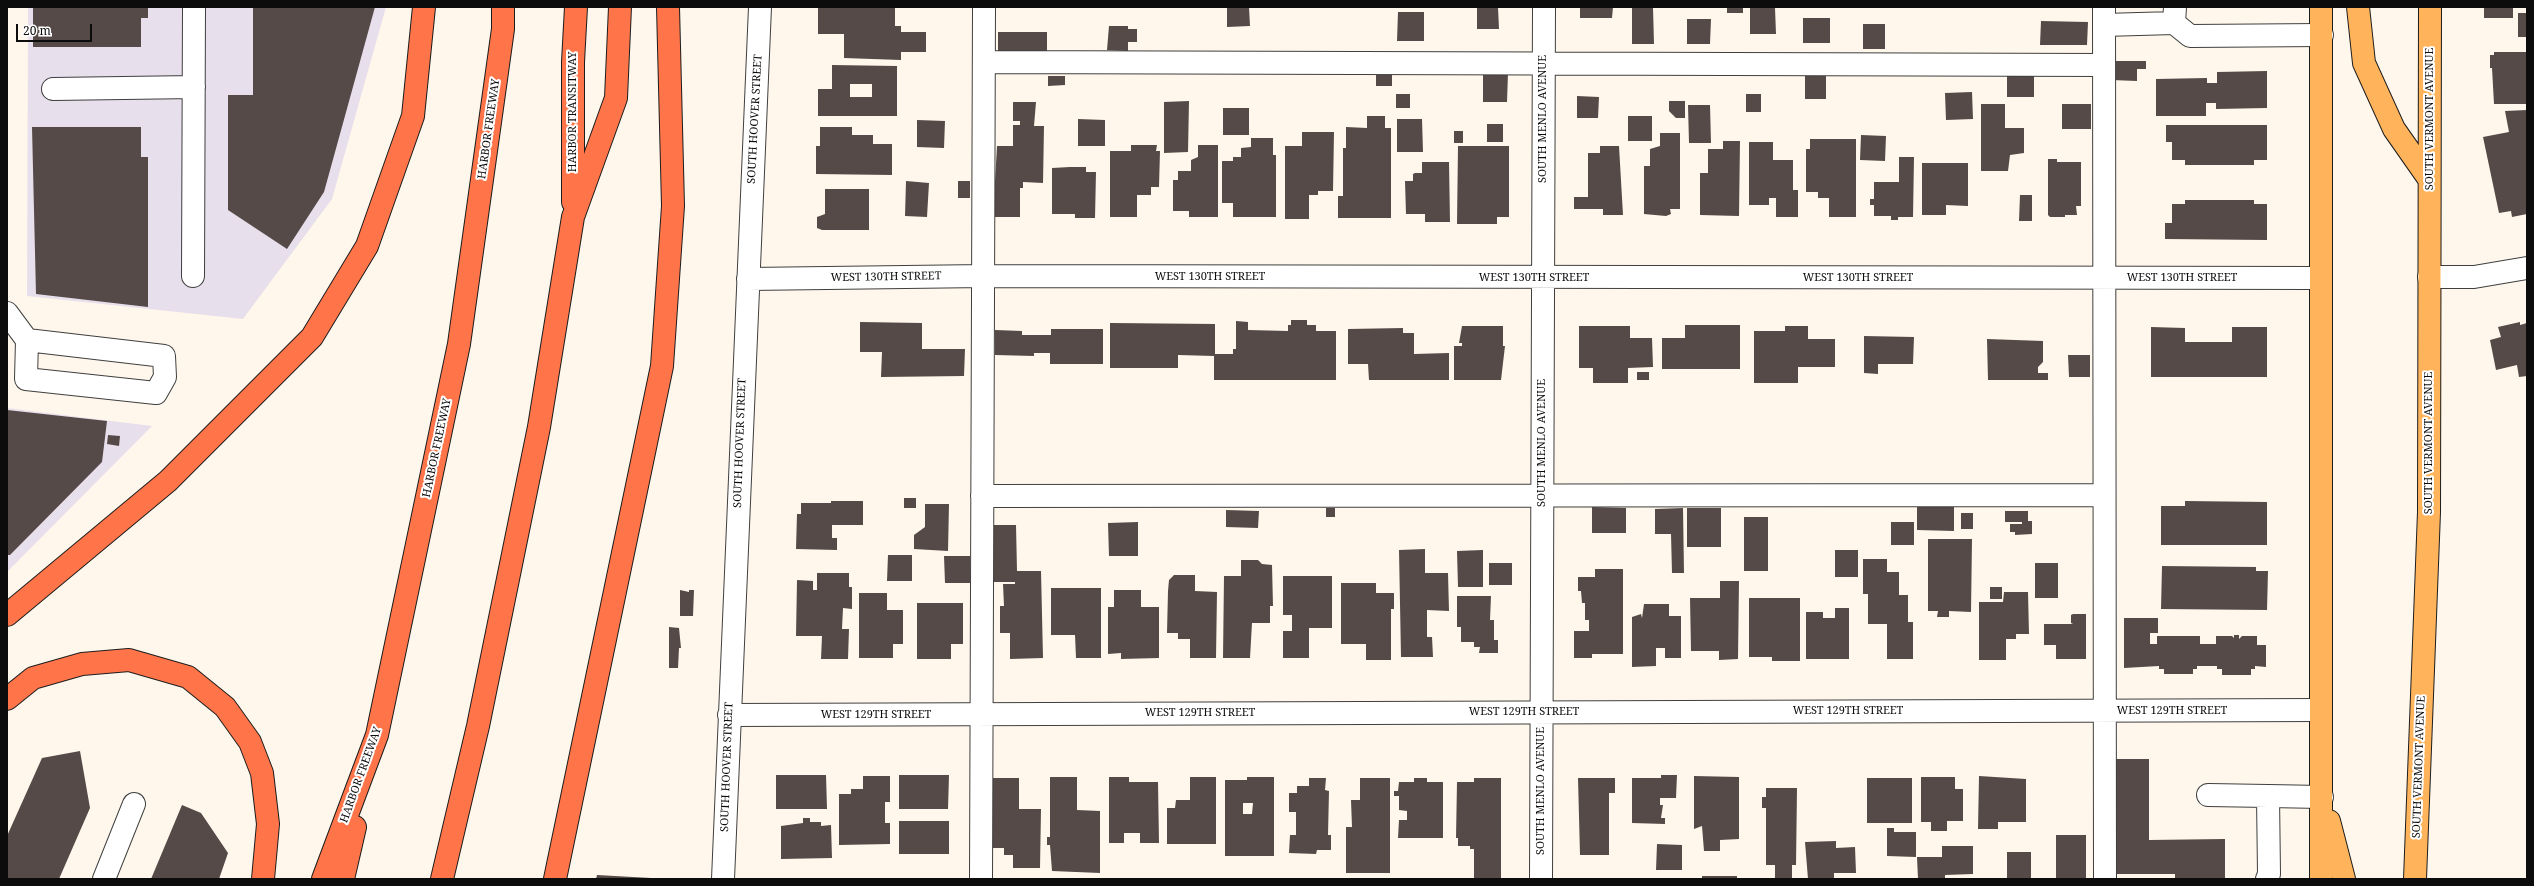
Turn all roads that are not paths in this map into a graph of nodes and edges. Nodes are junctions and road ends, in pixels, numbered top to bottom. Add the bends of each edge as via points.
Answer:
1 (194, 7) edge
2 (424, 7) edge
3 (504, 7) edge
4 (576, 7) edge
5 (620, 7) edge
6 (668, 7) edge
7 (760, 7) edge
8 (984, 7) edge
9 (1544, 7) edge
10 (2322, 7) edge
11 (2358, 7) edge
12 (2430, 7) edge
13 (2175, 15) edge
14 (2104, 16) edge
15 (2322, 35) junction
16 (984, 62) junction
17 (1544, 63) junction
18 (2104, 65) junction
19 (194, 87) junction
20 (53, 88) dead end
21 (2429, 179) junction
22 (573, 217) junction
23 (2527, 268) edge
24 (193, 276) dead end
25 (984, 276) junction
26 (2105, 277) junction
27 (2429, 277) junction
28 (1542, 278) junction
29 (2321, 278) junction
30 (748, 279) junction
31 (7, 313) edge
32 (27, 340) junction
33 (2104, 495) junction
34 (982, 496) junction
35 (1542, 496) junction
36 (7, 615) edge
37 (7, 699) edge
38 (2320, 710) junction
39 (2104, 711) junction
40 (1542, 712) junction
41 (981, 714) junction
42 (729, 715) junction
43 (377, 735) junction
44 (2208, 795) dead end
45 (2268, 796) junction
46 (2322, 797) junction
47 (134, 804) dead end
48 (104, 879) edge
49 (263, 879) edge
50 (323, 879) edge
51 (343, 879) edge
52 (442, 879) edge
53 (556, 879) edge
54 (723, 879) edge
55 (980, 879) edge
56 (1541, 879) edge
57 (2105, 879) edge
58 (2267, 879) edge
59 (2320, 879) edge
60 (2344, 879) edge
61 (2415, 879) edge

1 - 19 street
2 - 36 highway via 413,116 366,246 312,336 168,481
3 - 43 highway, HARBOR FREEWAY via 459,344
4 - 22 highway, HARBOR TRANSITWAY via 573,62
5 - 22 highway via 616,98
6 - 53 highway via 673,206 662,366
7 - 30 street, SOUTH HOOVER STREET
8 - 16 street
9 - 17 street, SOUTH MENLO AVENUE
10 - 15 main road
11 - 21 main road via 2364,63 2394,129
12 - 21 main road, SOUTH VERMONT AVENUE
13 - 14 street
13 - 15 street via 2190,36
14 - 18 street
15 - 29 main road
16 - 17 street
16 - 25 street
17 - 18 street
17 - 28 street, SOUTH MENLO AVENUE
18 - 26 street
19 - 20 street
19 - 24 street
21 - 27 main road, SOUTH VERMONT AVENUE
22 - 52 highway via 539,427 478,726
23 - 27 street via 2474,277
25 - 28 street, WEST 130TH STREET
25 - 30 street, WEST 130TH STREET
25 - 34 street
26 - 28 street, WEST 130TH STREET
26 - 29 street, WEST 130TH STREET
26 - 33 street
27 - 61 main road, SOUTH VERMONT AVENUE via 2429,512
28 - 35 street, SOUTH MENLO AVENUE
29 - 38 main road
30 - 42 street, SOUTH HOOVER STREET
31 - 32 street
32 - 32 street via 26,379 156,393 165,378 164,356
33 - 35 street
33 - 39 street
34 - 35 street
34 - 41 street
35 - 40 street, SOUTH MENLO AVENUE
37 - 49 highway via 33,678 82,664 130,660 188,677 225,707 250,742 262,773 268,824
38 - 39 street, WEST 129TH STREET
38 - 46 main road
39 - 40 street, WEST 129TH STREET
39 - 57 street
40 - 41 street, WEST 129TH STREET
40 - 56 street, SOUTH MENLO AVENUE
41 - 42 street, WEST 129TH STREET
41 - 55 street
42 - 54 street, SOUTH HOOVER STREET
43 - 50 highway, HARBOR FREEWAY
43 - 51 highway
44 - 45 street
45 - 46 street
45 - 58 street
46 - 59 main road
46 - 60 main road
47 - 48 street

